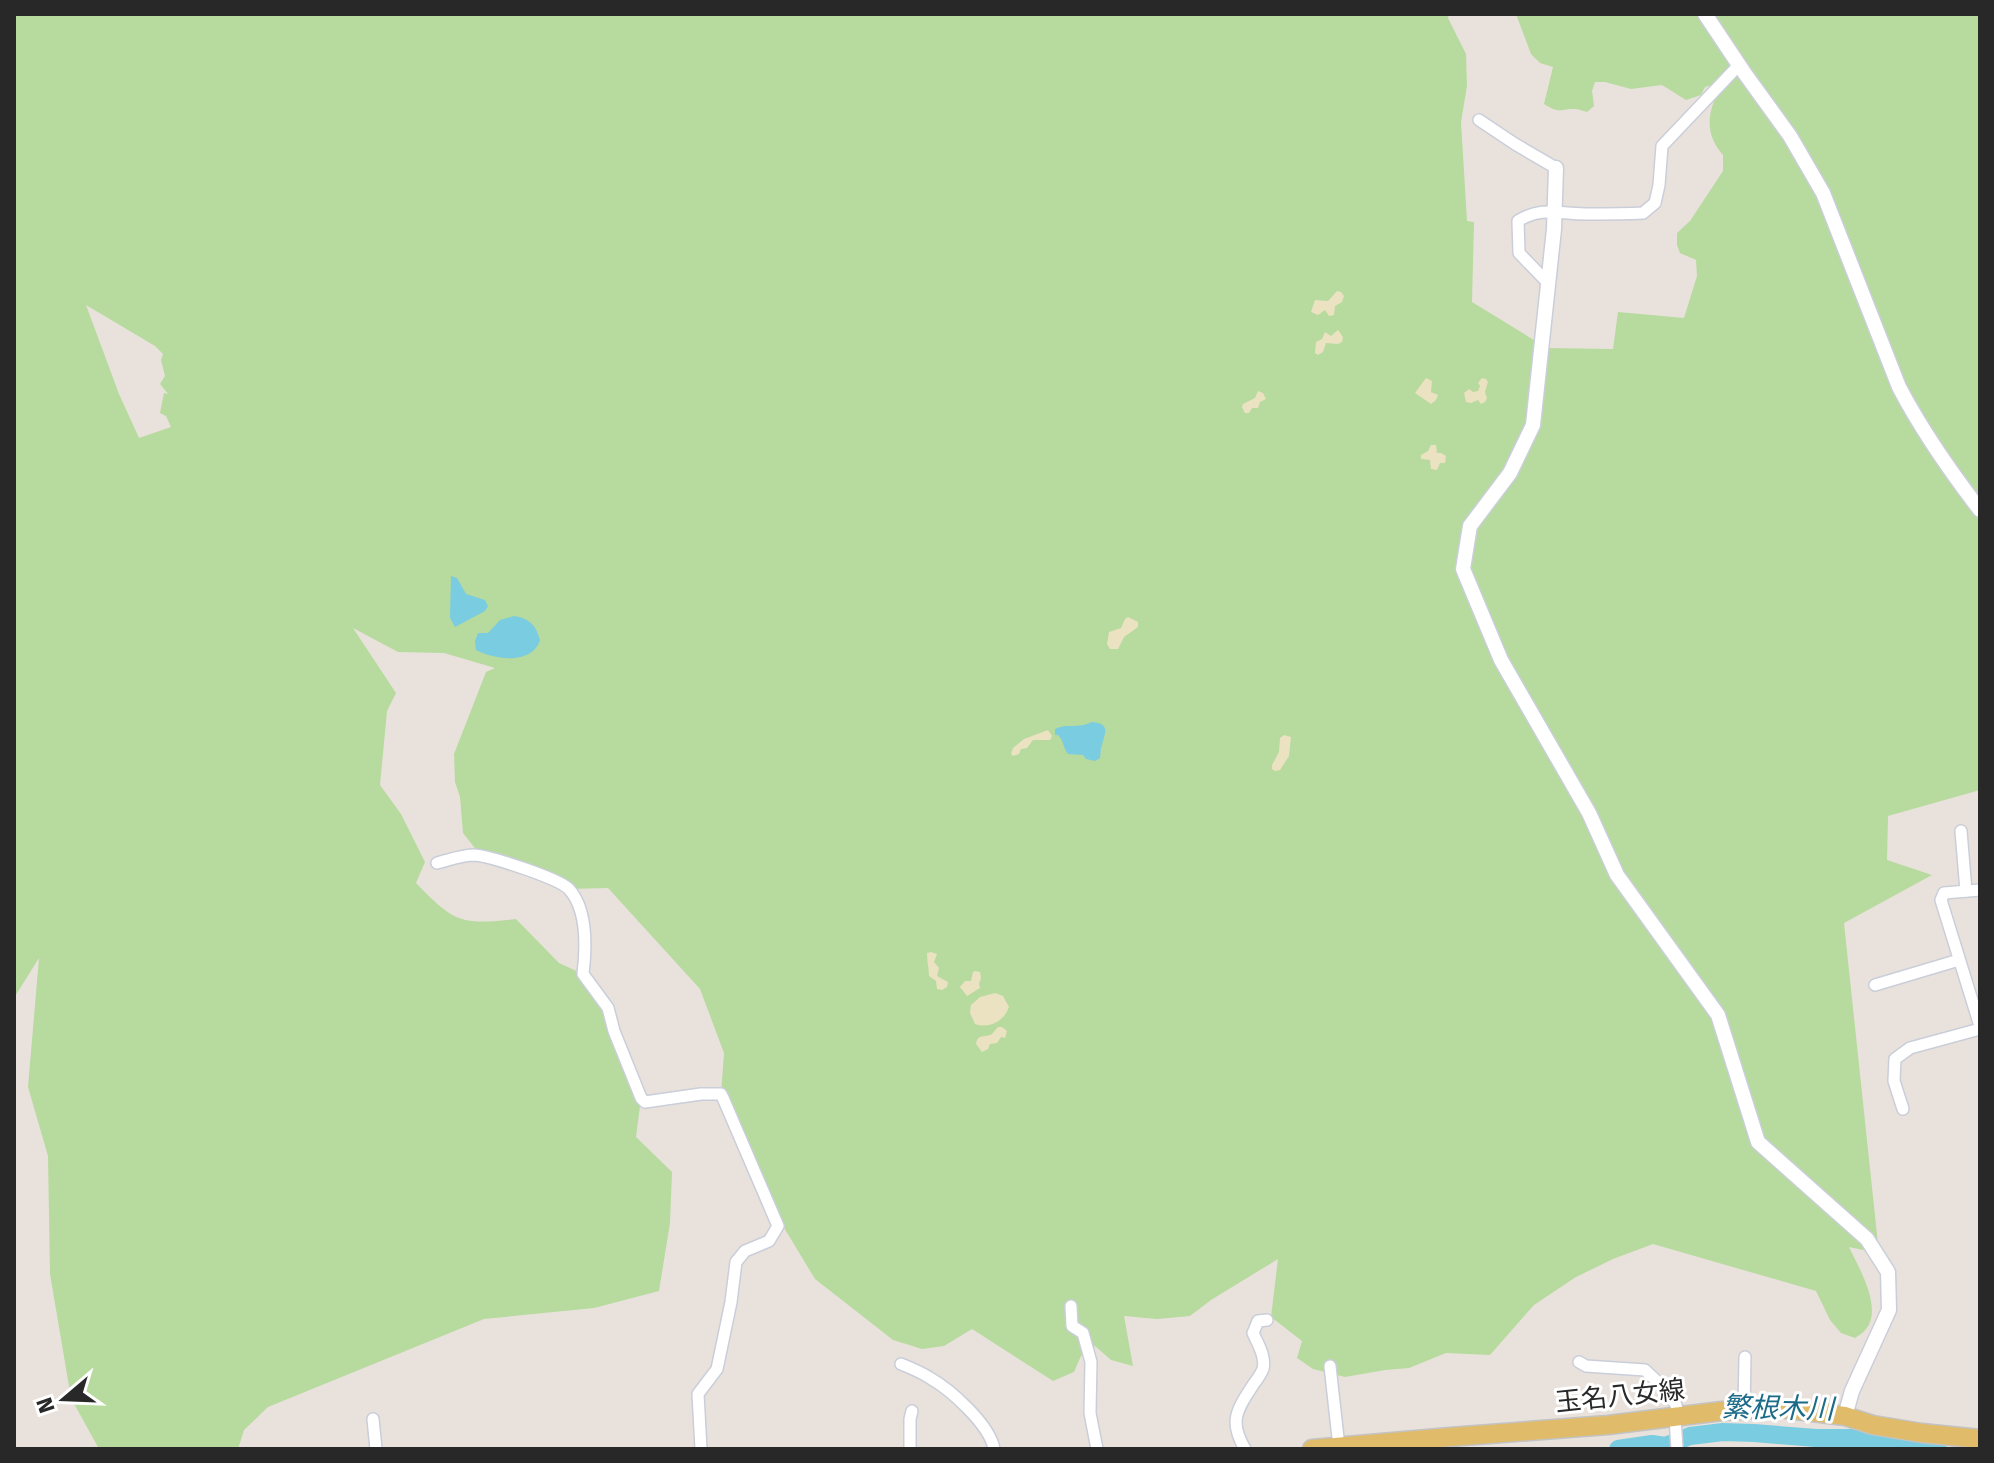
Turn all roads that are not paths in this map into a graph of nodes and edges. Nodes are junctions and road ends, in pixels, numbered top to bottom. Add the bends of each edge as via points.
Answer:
1 (1705, 14) edge
2 (1739, 65) junction
3 (1479, 120) dead end
4 (1556, 168) joint
5 (1554, 211) junction
6 (1548, 283) junction
7 (1980, 510) edge
8 (1961, 831) dead end
9 (437, 863) dead end
10 (1980, 890) edge
11 (1966, 891) junction
12 (1959, 960) junction
13 (1875, 985) dead end
14 (1980, 1027) edge
15 (1903, 1109) dead end
16 (1071, 1306) dead end
17 (1267, 1320) dead end
18 (1745, 1357) dead end
19 (1579, 1362) dead end
20 (901, 1364) dead end
21 (1330, 1366) dead end
22 (1744, 1410) junction
23 (912, 1411) dead end
24 (1845, 1416) junction
25 (373, 1419) dead end
26 (1676, 1421) junction
27 (1980, 1439) edge
28 (1450, 1442) edge
29 (1339, 1447) junction
30 (376, 1449) edge
31 (701, 1449) edge
32 (910, 1449) edge
33 (994, 1449) edge
34 (1097, 1449) edge
35 (1245, 1449) edge
36 (1312, 1449) edge
37 (1677, 1449) edge

1 - 2 street
2 - 5 street via 1662,146 1655,203 1643,213
2 - 7 street via 1823,193 1913,415
3 - 4 street
4 - 5 street
5 - 6 street
5 - 6 street via 1531,213 1518,221 1519,253
6 - 24 street via 1533,425 1510,473 1470,526 1463,569 1501,660 1589,813 1617,875 1718,1015 1758,1142 1867,1239 1888,1272 1889,1310
8 - 11 street
9 - 31 street via 480,855 568,889 579,907 586,941 583,974 608,1008 641,1098 723,1098 778,1226 769,1241 745,1251 736,1262 717,1369 698,1394
10 - 11 street
11 - 12 street via 1944,893 1941,900
12 - 13 street
12 - 14 street
14 - 15 street via 1910,1048 1895,1059 1894,1081
16 - 34 street via 1072,1326 1083,1333 1091,1362 1090,1413
17 - 35 street via 1258,1321 1253,1333 1263,1370 1235,1424
18 - 22 street
19 - 26 street via 1645,1370 1676,1405
20 - 33 street via 954,1396 983,1425
21 - 29 street
22 - 24 main road, 玉名八女線 via 1780,1408
22 - 26 main road, 玉名八女線
23 - 32 street
24 - 27 main road, 玉名八女線 via 1873,1425
25 - 30 street
26 - 28 main road, 玉名八女線
26 - 37 street
28 - 29 main road, 玉名八女線
29 - 36 main road, 玉名八女線

